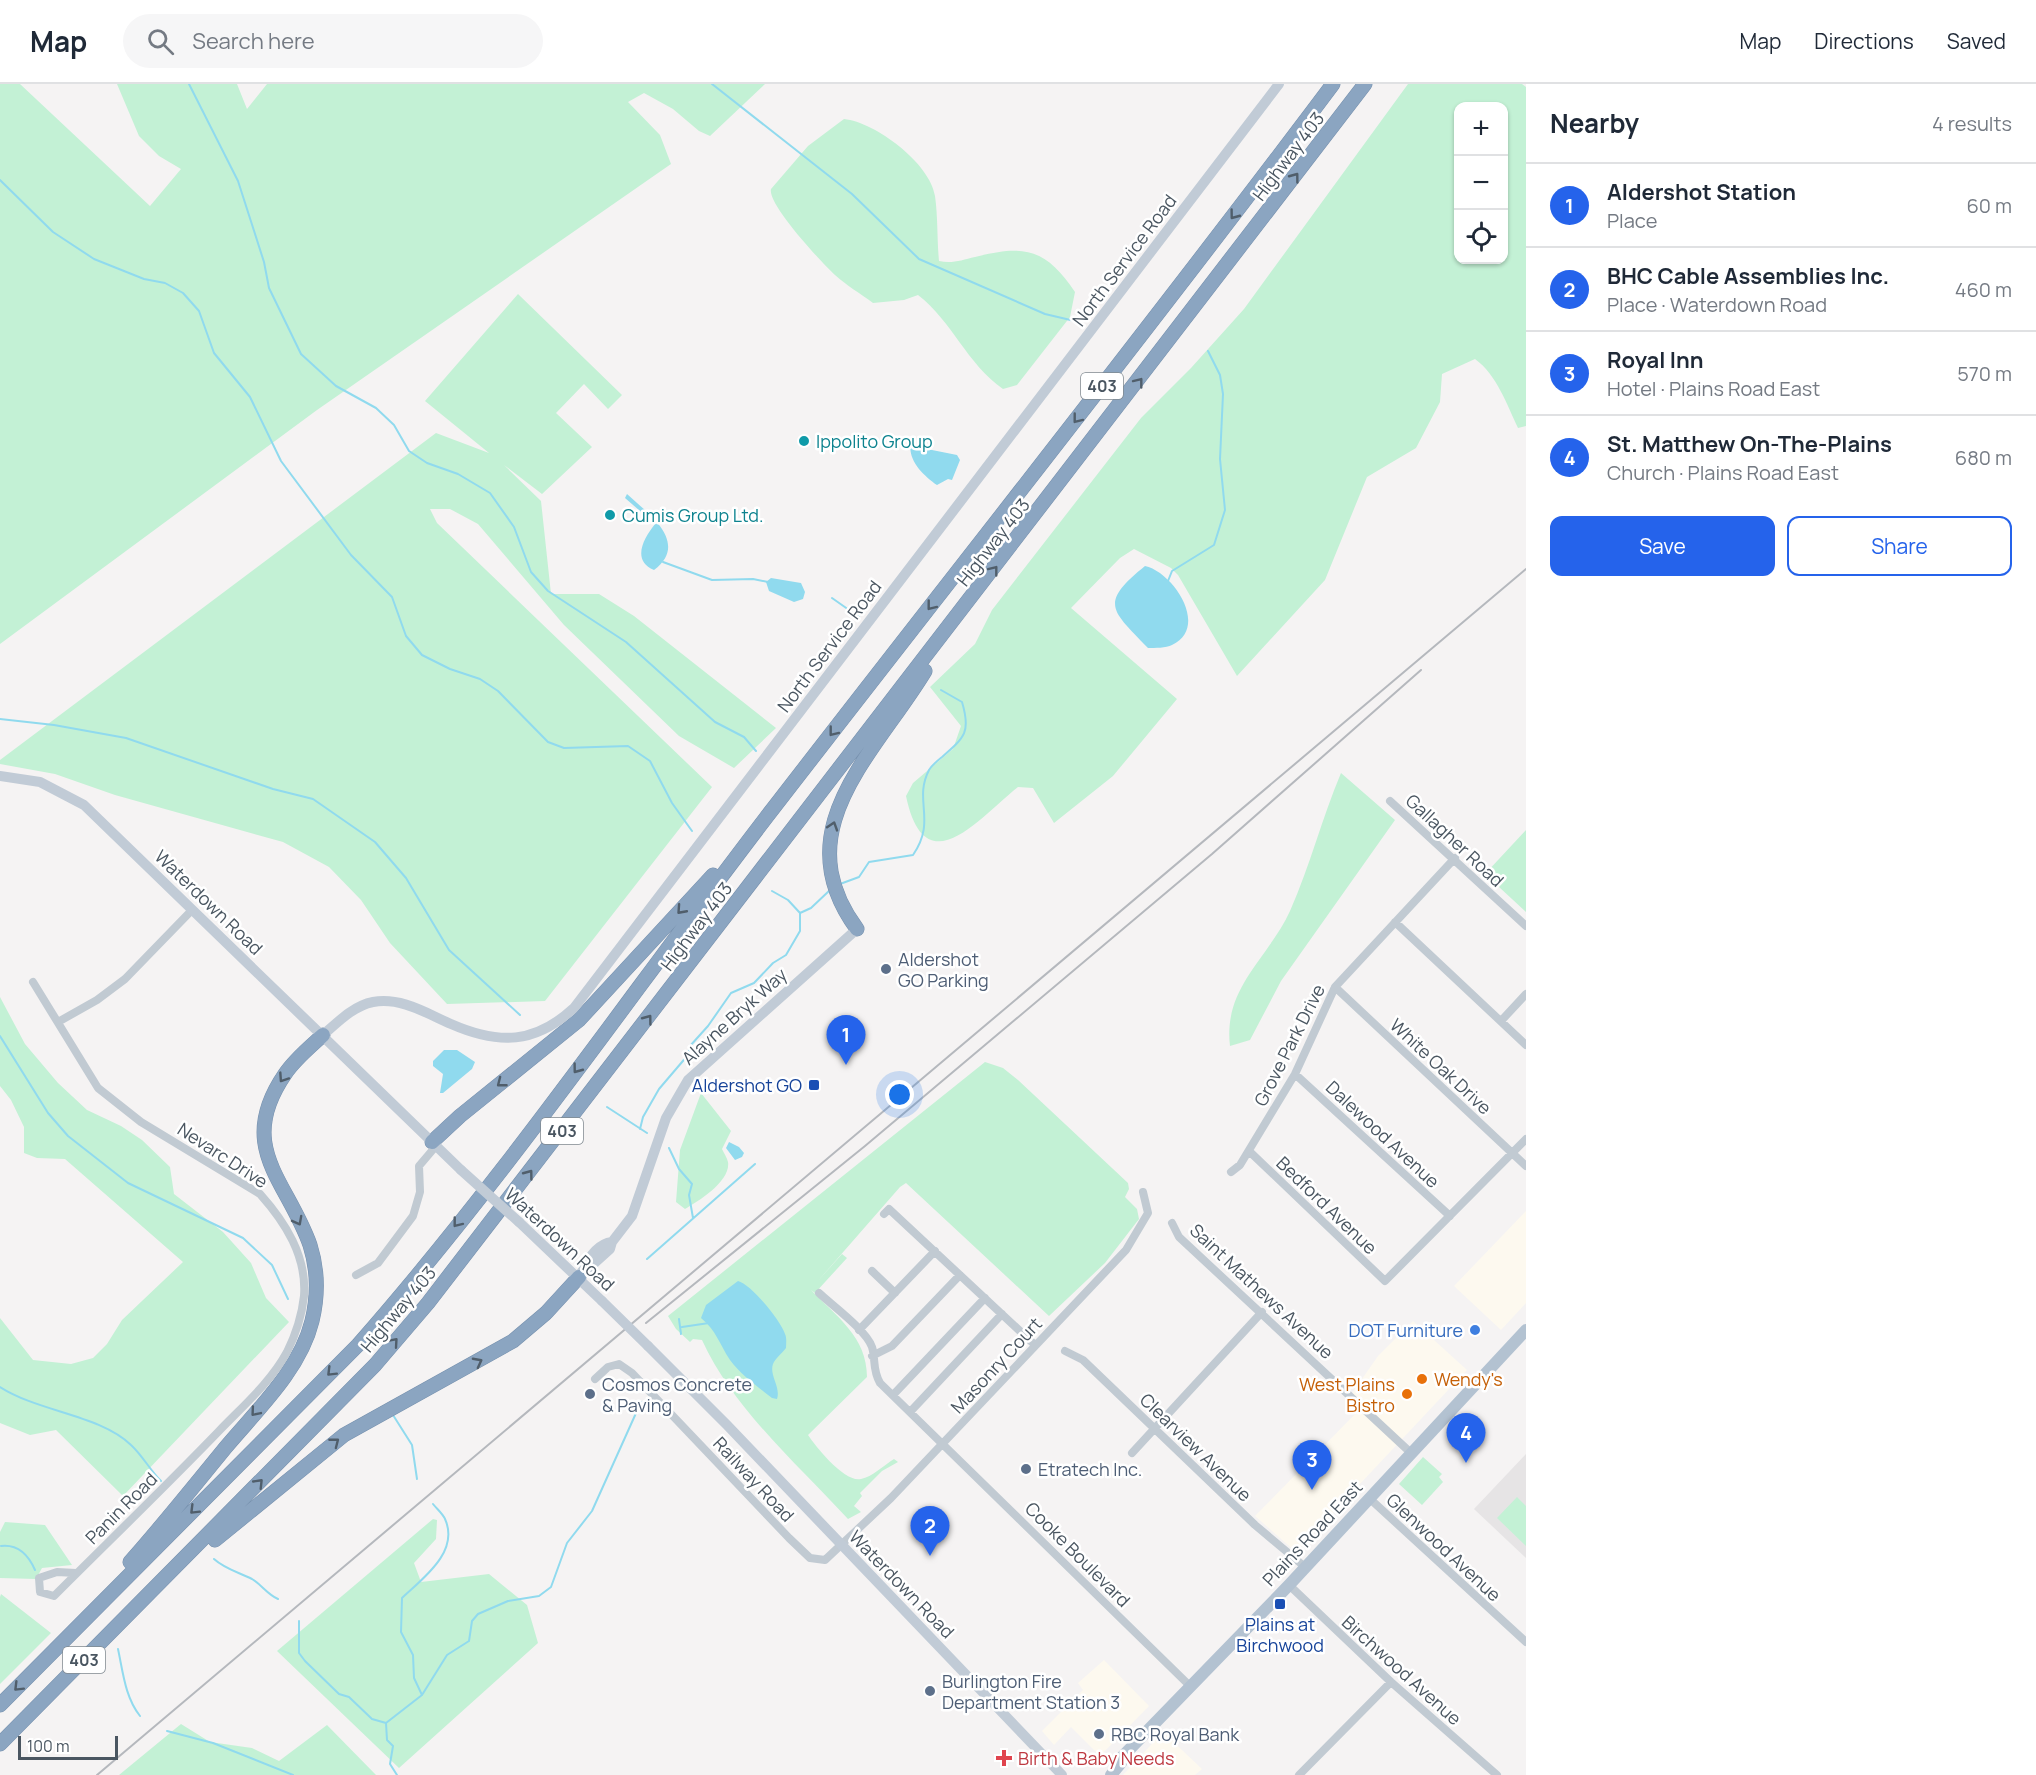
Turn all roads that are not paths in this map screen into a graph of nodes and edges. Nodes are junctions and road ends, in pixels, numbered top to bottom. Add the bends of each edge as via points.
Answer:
1 (1279, 84) edge
2 (1333, 84) edge
3 (1365, 84) edge
4 (959, 616) junction
5 (0, 776) edge
6 (1390, 801) dead end
7 (763, 821) junction
8 (1455, 858) junction
9 (192, 910) junction
10 (1395, 922) junction
11 (1526, 926) edge
12 (857, 929) joint
13 (33, 982) dead end
14 (1335, 987) junction
15 (1526, 994) edge
16 (1502, 1021) junction
17 (58, 1022) junction
18 (323, 1035) junction
19 (1526, 1045) edge
20 (1295, 1074) junction
21 (1526, 1139) edge
22 (434, 1144) junction
23 (1249, 1151) junction
24 (1512, 1154) junction
25 (1526, 1166) edge
26 (1231, 1172) dead end
27 (1143, 1192) dead end
28 (884, 1214) dead end
29 (1450, 1216) junction
30 (1172, 1223) dead end
31 (935, 1251) junction
32 (872, 1271) dead end
33 (356, 1275) dead end
34 (960, 1275) junction
35 (579, 1277) junction
36 (819, 1293) dead end
37 (895, 1293) junction
38 (985, 1298) junction
39 (1262, 1312) junction
40 (1002, 1314) junction
41 (859, 1330) junction
42 (1526, 1330) edge
43 (1035, 1345) junction
44 (1065, 1351) dead end
45 (872, 1356) junction
46 (595, 1379) dead end
47 (893, 1395) junction
48 (910, 1412) junction
49 (1155, 1427) junction
50 (944, 1443) junction
51 (1132, 1453) dead end
52 (1411, 1453) junction
53 (188, 1464) joint
54 (1369, 1498) junction
55 (842, 1547) junction
56 (1305, 1568) junction
57 (76, 1574) junction
58 (1289, 1585) junction
59 (130, 1614) junction
60 (1526, 1642) edge
61 (36, 1669) junction
62 (1391, 1682) junction
63 (1190, 1686) junction
64 (0, 1705) edge
65 (0, 1744) edge
66 (1122, 1757) junction
67 (1062, 1775) edge
68 (1100, 1775) edge
69 (1111, 1775) edge
70 (1299, 1775) edge
71 (1497, 1775) edge

1 - 18 street, North Service Road via 574,1008 550,1028 507,1039 472,1032 411,1006 381,1001 355,1009
2 -> 7 highway, Highway 403 / 403
4 -> 3 highway, Highway 403 / 403
12 -> 4 highway via 833,888 829,840 842,801
59 -> 4 highway, Highway 403 / 403 via 375,1365 428,1303
5 - 9 street, Waterdown Road via 40,782 71,796
6 - 8 street, Gallagher Road
7 -> 22 highway via 579,1020 460,1116
7 -> 61 highway, Highway 403 / 403 via 404,1292 358,1345
8 - 10 street, Grove Park Drive
8 - 11 street, Gallagher Road
9 - 17 street via 125,979
9 - 18 street, Waterdown Road
10 - 14 street, Grove Park Drive
10 - 16 street
12 - 35 street, Alayne Bryk Way via 697,1070 682,1088 666,1118 636,1208 610,1250
13 - 17 street, Nevarc Drive
14 - 20 street, Grove Park Drive
14 - 24 street, White Oak Drive
15 - 16 street
16 - 19 street
17 - 53 street, Nevarc Drive via 98,1088 141,1122 260,1194 296,1247 304,1293 287,1353 261,1388
18 - 22 street, Waterdown Road
18 -> 61 highway via 286,1072 270,1101 264,1124 272,1169 313,1256 317,1288 308,1335 284,1377 142,1549
20 - 23 street, Grove Park Drive
20 - 29 street, Dalewood Avenue
21 - 24 street
22 - 33 street via 419,1166 420,1192 413,1216 378,1263
22 - 35 street, Waterdown Road, bridge
23 - 26 street, Grove Park Drive
23 - 29 street, Bedford Avenue via 1385,1281
24 - 25 street, White Oak Drive
24 - 29 street
27 - 43 street, Masonry Court via 1148,1213 1126,1250
28 - 31 street via 889,1209
30 - 39 street, Saint Mathews Avenue via 1179,1237
31 - 34 street
31 - 37 street
32 - 37 street
34 - 38 street
34 - 45 street via 892,1346
35 - 55 street, Waterdown Road, bridge
59 -> 35 highway via 257,1503 344,1435 513,1341
36 - 41 street
37 - 41 street
38 - 40 street
38 - 47 street
39 - 49 street
39 - 52 street, Saint Mathews Avenue
40 - 43 street
40 - 48 street
41 - 45 street, Cooke Boulevard via 872,1347
42 - 52 main road, Plains Road East
43 - 50 street, Masonry Court
44 - 49 street, Clearview Avenue via 1083,1360
45 - 47 street, Cooke Boulevard via 874,1372
46 - 55 street, Railway Road via 608,1367 619,1364 632,1372 810,1558 825,1560
47 - 48 street, Cooke Boulevard
48 - 50 street, Cooke Boulevard
49 - 51 street
49 - 56 street, Clearview Avenue
50 - 55 street, Masonry Court
50 - 63 street, Cooke Boulevard
52 - 54 main road, Plains Road East
53 - 57 street, Panin Road
54 - 56 main road, Plains Road East
54 - 60 street, Glenwood Avenue
55 - 67 street, Waterdown Road
56 - 58 main road, Plains Road East
57 - 57 street, Panin Road via 46,1574 39,1578 40,1592 54,1596
58 - 62 street, Birchwood Avenue
58 - 63 main road, Plains Road East
59 - 65 highway, Highway 403 / 403
61 -> 64 highway, Highway 403 / 403
62 - 70 street
62 - 71 street, Birchwood Avenue
63 - 66 main road, Plains Road East
66 - 68 main road, Plains Road East via 1116,1758
66 - 69 main road, Plains Road East

